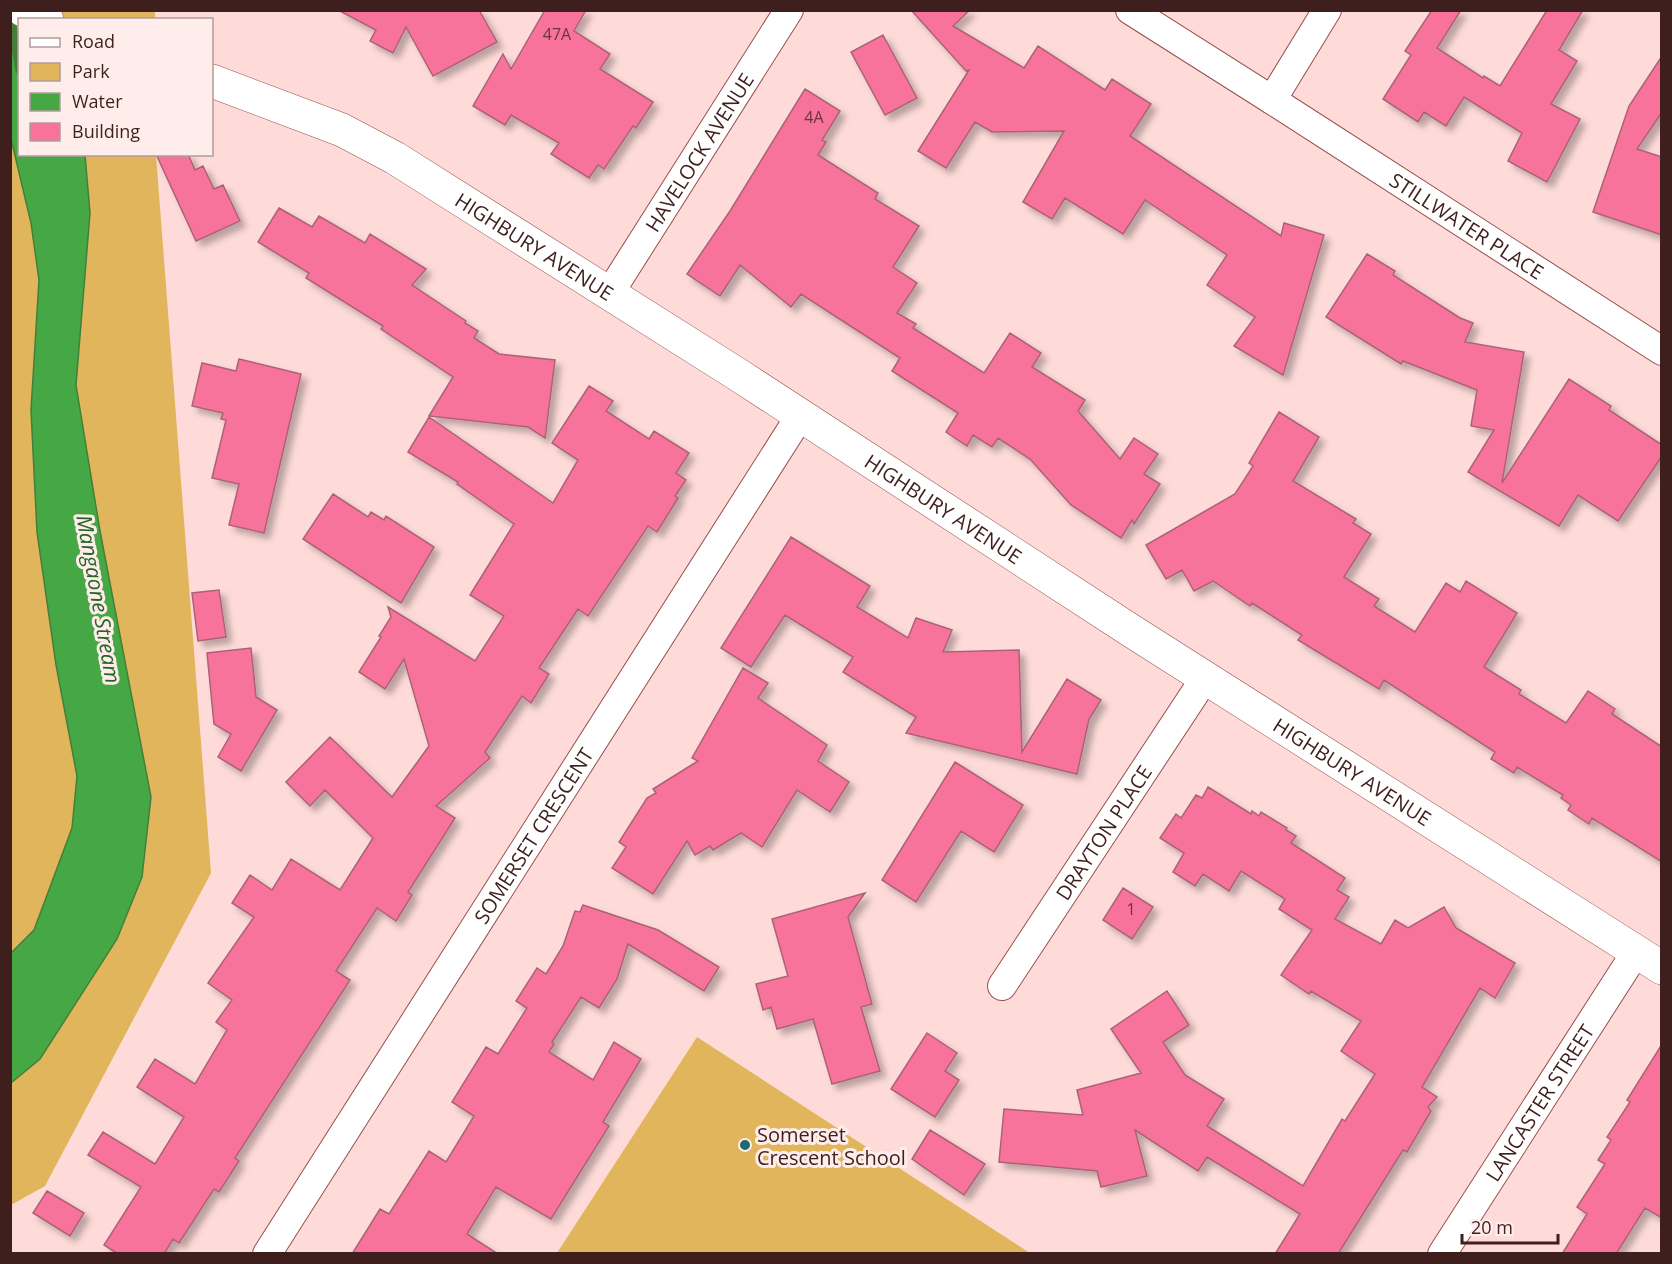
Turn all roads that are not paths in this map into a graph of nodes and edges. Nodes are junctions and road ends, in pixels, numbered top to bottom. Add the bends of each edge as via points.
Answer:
1 (22, 10) edge
2 (789, 10) edge
3 (1130, 10) edge
4 (1327, 10) edge
5 (42, 18) edge
6 (213, 81) edge
7 (1272, 100) junction
8 (609, 294) junction
9 (1662, 351) edge
10 (800, 416) junction
11 (1205, 678) junction
12 (1649, 960) edge
13 (1002, 986) dead end
14 (267, 1254) edge
15 (1442, 1254) edge

1 - 5 street
2 - 8 street, HAVELOCK AVENUE
3 - 7 street, STILLWATER PLACE
4 - 7 street
6 - 8 street, HIGHBURY AVENUE via 342,130 395,158
7 - 9 street, STILLWATER PLACE
8 - 10 street, HIGHBURY AVENUE
10 - 11 street, HIGHBURY AVENUE
10 - 14 street, SOMERSET CRESCENT
11 - 12 street, HIGHBURY AVENUE
11 - 13 street, DRAYTON PLACE
12 - 15 street, LANCASTER STREET

